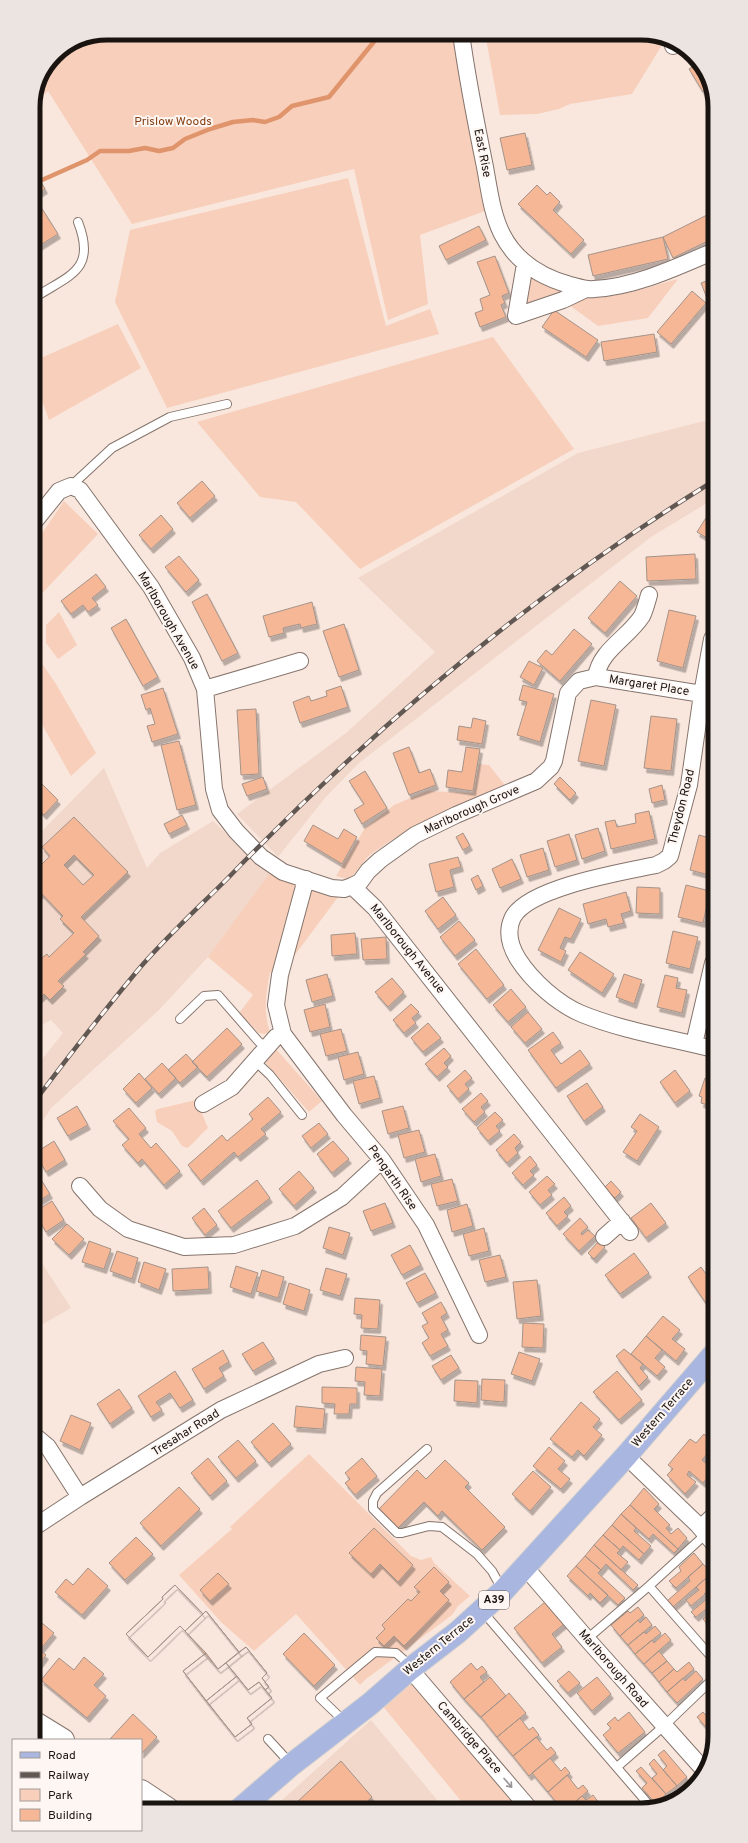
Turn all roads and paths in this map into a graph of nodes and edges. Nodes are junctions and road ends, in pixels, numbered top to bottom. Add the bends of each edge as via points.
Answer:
1 (462, 40) edge
2 (78, 222) dead end
3 (708, 254) edge
4 (525, 264) junction
5 (586, 289) junction
6 (40, 294) edge
7 (227, 404) dead end
8 (71, 486) junction
9 (40, 515) edge
10 (649, 595) dead end
11 (300, 661) dead end
12 (708, 661) edge
13 (596, 677) junction
14 (205, 689) junction
15 (702, 694) junction
16 (554, 761) joint
17 (306, 879) junction
18 (352, 886) junction
19 (708, 984) edge
20 (180, 1019) dead end
21 (283, 1034) junction
22 (694, 1044) junction
23 (267, 1047) junction
24 (708, 1048) edge
25 (254, 1061) junction
26 (203, 1104) dead end
27 (302, 1115) dead end
28 (382, 1160) junction
29 (80, 1186) dead end
30 (604, 1237) dead end
31 (479, 1335) dead end
32 (345, 1358) dead end
33 (708, 1361) edge
34 (40, 1440) edge
35 (427, 1449) dead end
36 (626, 1456) junction
37 (80, 1497) junction
38 (40, 1523) edge
39 (706, 1535) edge
40 (525, 1567) junction
41 (649, 1586) junction
42 (503, 1592) junction
43 (482, 1611) junction
44 (587, 1639) junction
45 (708, 1653) edge
46 (411, 1668) junction
47 (708, 1684) edge
48 (346, 1723) junction
49 (40, 1726) edge
50 (664, 1726) junction
51 (61, 1739) edge
52 (268, 1739) dead end
53 (292, 1765) junction
54 (701, 1766) edge
55 (617, 1768) junction
56 (142, 1792) edge
57 (647, 1802) edge
58 (159, 1803) edge
59 (247, 1803) edge
60 (525, 1803) edge

1 - 4 street, East Rise via 493,208 502,234
2 - 6 lane via 85,248 80,266 71,275
3 - 5 street, East Rise via 623,285
4 - 5 street, East Rise via 558,281
4 - 5 street, East Rise via 516,316
7 - 8 lane via 170,417 112,448
8 - 9 street via 59,491
8 - 14 street, Marlborough Avenue via 80,490 151,587 192,658
10 - 13 street, Margaret Place via 642,616 604,657 597,669
11 - 14 street
12 - 15 street, Theydon Road
13 - 15 street, Margaret Place
13 - 16 street, Margaret Place via 579,681 568,693
14 - 17 street, Marlborough Avenue via 214,789 220,810 236,831 262,857 283,872
15 - 22 street, Theydon Road via 690,785 670,856 656,865 568,885 534,898 514,916 509,928 513,950 522,964 540,985 581,1014 639,1032
16 - 18 street, Marlborough Grove via 546,772 530,784 456,814 415,835 380,860 360,882
17 - 18 street, Marlborough Avenue via 332,888 344,889
17 - 21 street, Pengarth Rise via 280,975 276,1005
18 - 30 street, Marlborough Avenue via 384,919 626,1227
19 - 22 street
20 - 23 lane via 204,996 218,995 259,1042
21 - 23 street via 276,1036
21 - 28 street, Pengarth Rise via 344,1115
22 - 24 street
23 - 25 street
25 - 26 street via 232,1087
25 - 27 lane via 270,1075
28 - 29 street via 342,1198 295,1226 234,1245 184,1247 128,1229 100,1209
28 - 31 street, Pengarth Rise via 426,1225
32 - 37 street, Tresahar Road via 319,1364 222,1410
33 - 36 main road, Western Terrace / A39
34 - 37 street via 48,1447
35 - 42 lane via 377,1493 373,1509 396,1533 429,1526 442,1527 477,1554 492,1571
36 - 39 street
36 - 40 main road, Western Terrace / A39
37 - 38 street, Tresahar Road
39 - 41 lane
40 - 42 main road, Western Terrace / A39
40 - 44 street, Marlborough Road
41 - 44 lane
41 - 45 lane
42 - 43 main road, Western Terrace / A39
43 - 46 main road, Western Terrace / A39
43 - 55 lane
44 - 50 street, Marlborough Road
46 - 48 main road, Western Terrace / A39
46 - 48 lane via 396,1653 375,1652 320,1698
46 -> 60 street, Cambridge Place
47 - 50 lane
48 - 53 main road, Western Terrace / A39
49 - 51 street
50 - 54 street, Marlborough Road
50 - 55 lane
52 - 53 lane
53 - 59 main road, Western Terrace / A39
55 - 57 lane
56 - 58 street

